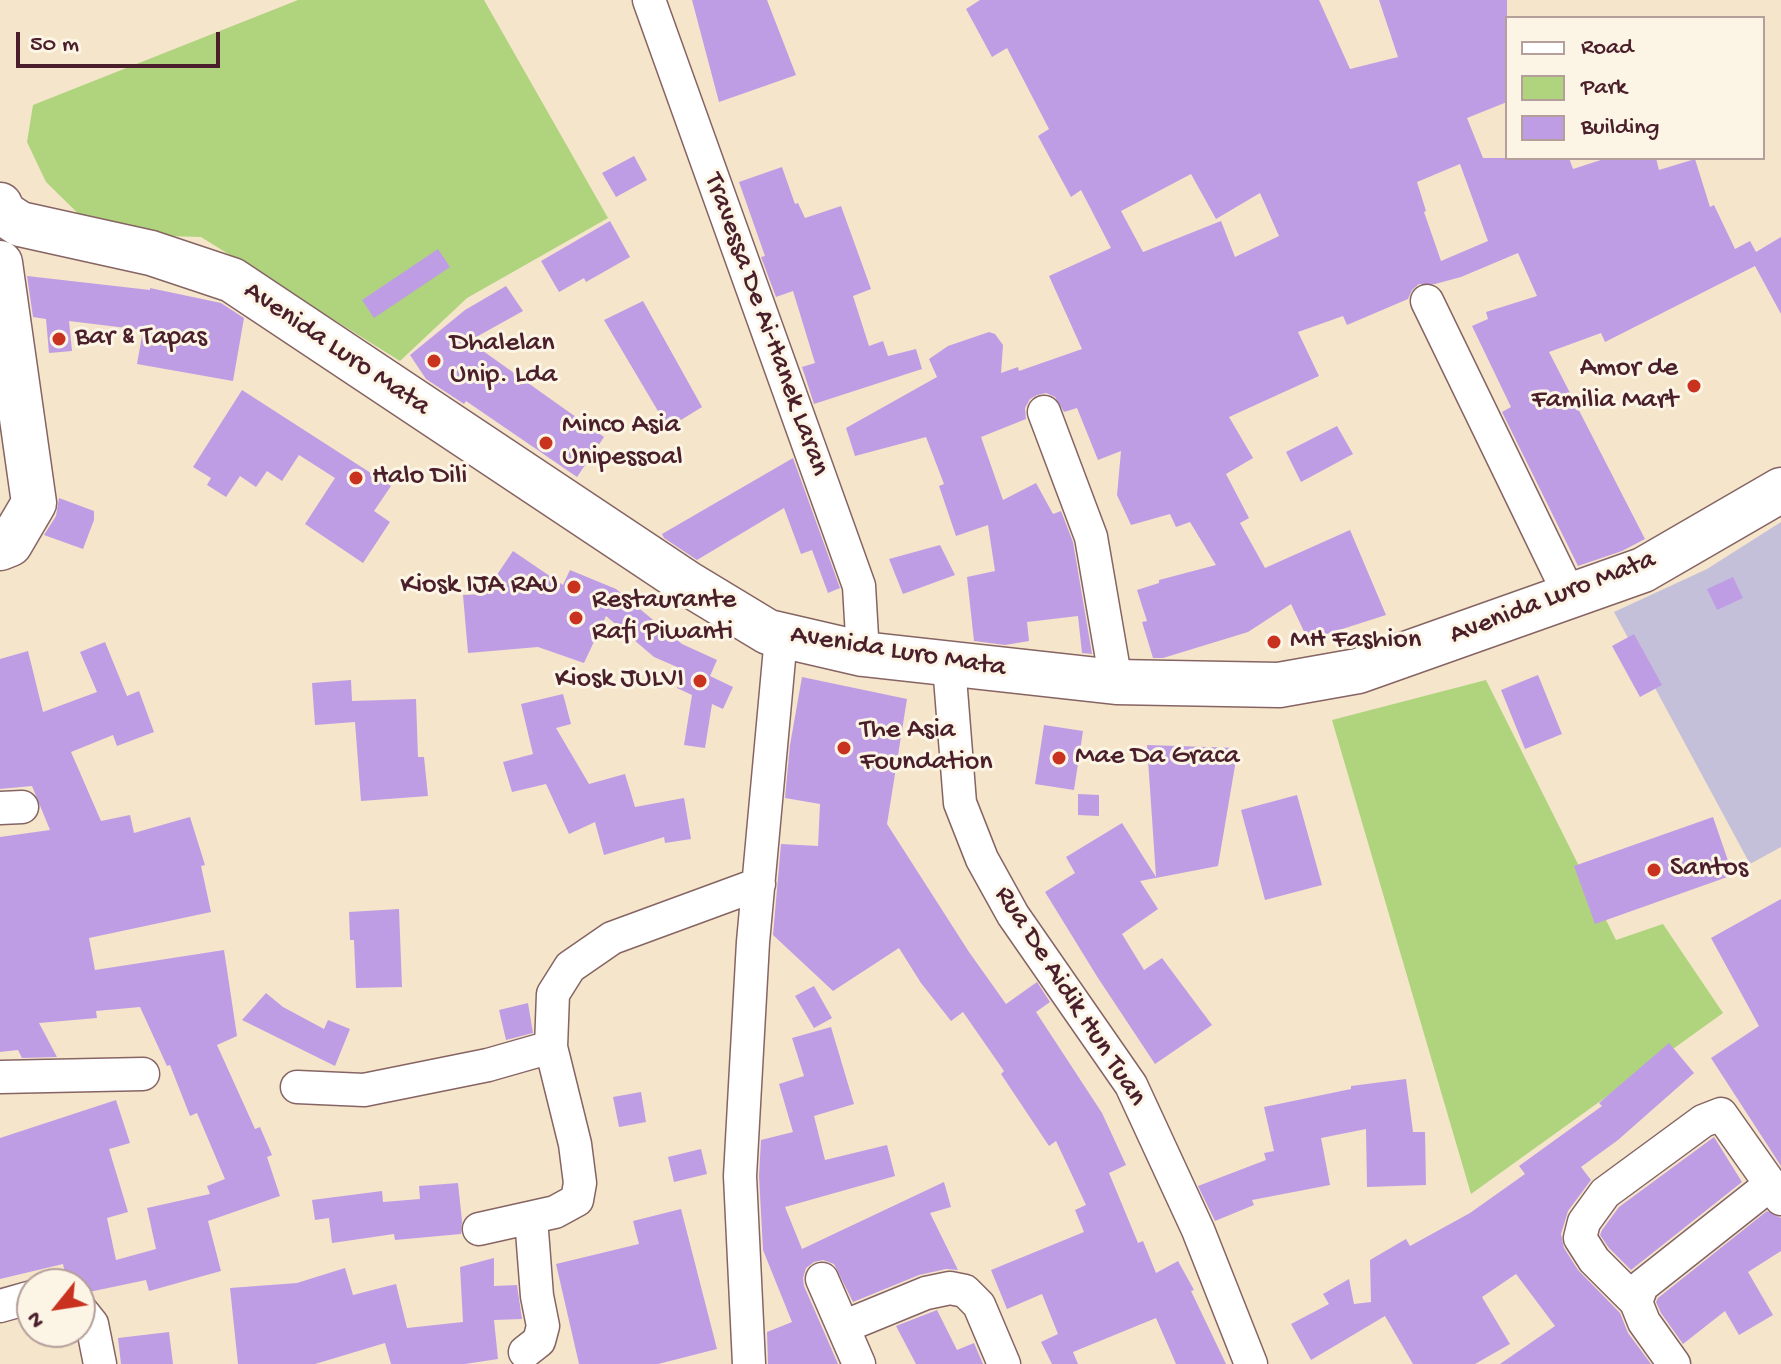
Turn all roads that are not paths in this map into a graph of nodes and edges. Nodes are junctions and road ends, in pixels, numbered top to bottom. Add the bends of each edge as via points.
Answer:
1 (649, 0) edge
2 (1, 220) edge
3 (0, 263) edge
4 (1427, 301) dead end
5 (1044, 412) dead end
6 (1781, 490) edge
7 (0, 548) edge
8 (1570, 596) junction
9 (781, 637) junction
10 (863, 654) junction
11 (949, 665) junction
12 (1116, 682) junction
13 (759, 884) junction
14 (551, 1047) junction
15 (143, 1074) dead end
16 (0, 1077) edge
17 (297, 1087) dead end
18 (1776, 1191) edge
19 (531, 1218) junction
20 (479, 1229) dead end
21 (822, 1279) dead end
22 (1636, 1302) junction
23 (843, 1327) junction
24 (96, 1344) edge
25 (525, 1352) dead end
26 (1249, 1363) edge
27 (100, 1364) edge
28 (749, 1364) edge
29 (859, 1364) edge
30 (1004, 1364) edge
31 (1674, 1364) edge

1 - 10 street, Travessa De Ai-Hanek Laran via 859,586
2 - 9 main road, Avenida Luro Mata via 151,253 232,280 687,583
3 - 7 main road via 34,503 10,544
4 - 8 street
5 - 12 street via 1091,537
6 - 8 main road, Avenida Luro Mata via 1643,570
8 - 12 main road, Avenida Luro Mata via 1358,671 1279,685
9 - 10 main road, Avenida Luro Mata
9 - 13 street
10 - 11 main road, Avenida Luro Mata
11 - 12 main road, Avenida Luro Mata
11 - 26 street, Rua De Aidik Hun Tuan via 960,803 982,859 1013,915 1131,1085 1198,1230
13 - 14 street via 612,938 570,967 553,994
13 - 28 street via 740,1176
14 - 17 street via 364,1090
14 - 19 street via 580,1183 577,1200
15 - 16 street
18 - 22 street via 1642,1286
18 - 22 street via 1721,1114 1703,1121 1605,1193 1584,1222 1580,1238
19 - 20 street
19 - 25 street via 543,1326 539,1341
21 - 23 street
22 - 31 street
23 - 29 street
23 - 30 street via 926,1293 965,1291 979,1305
24 - 27 street

